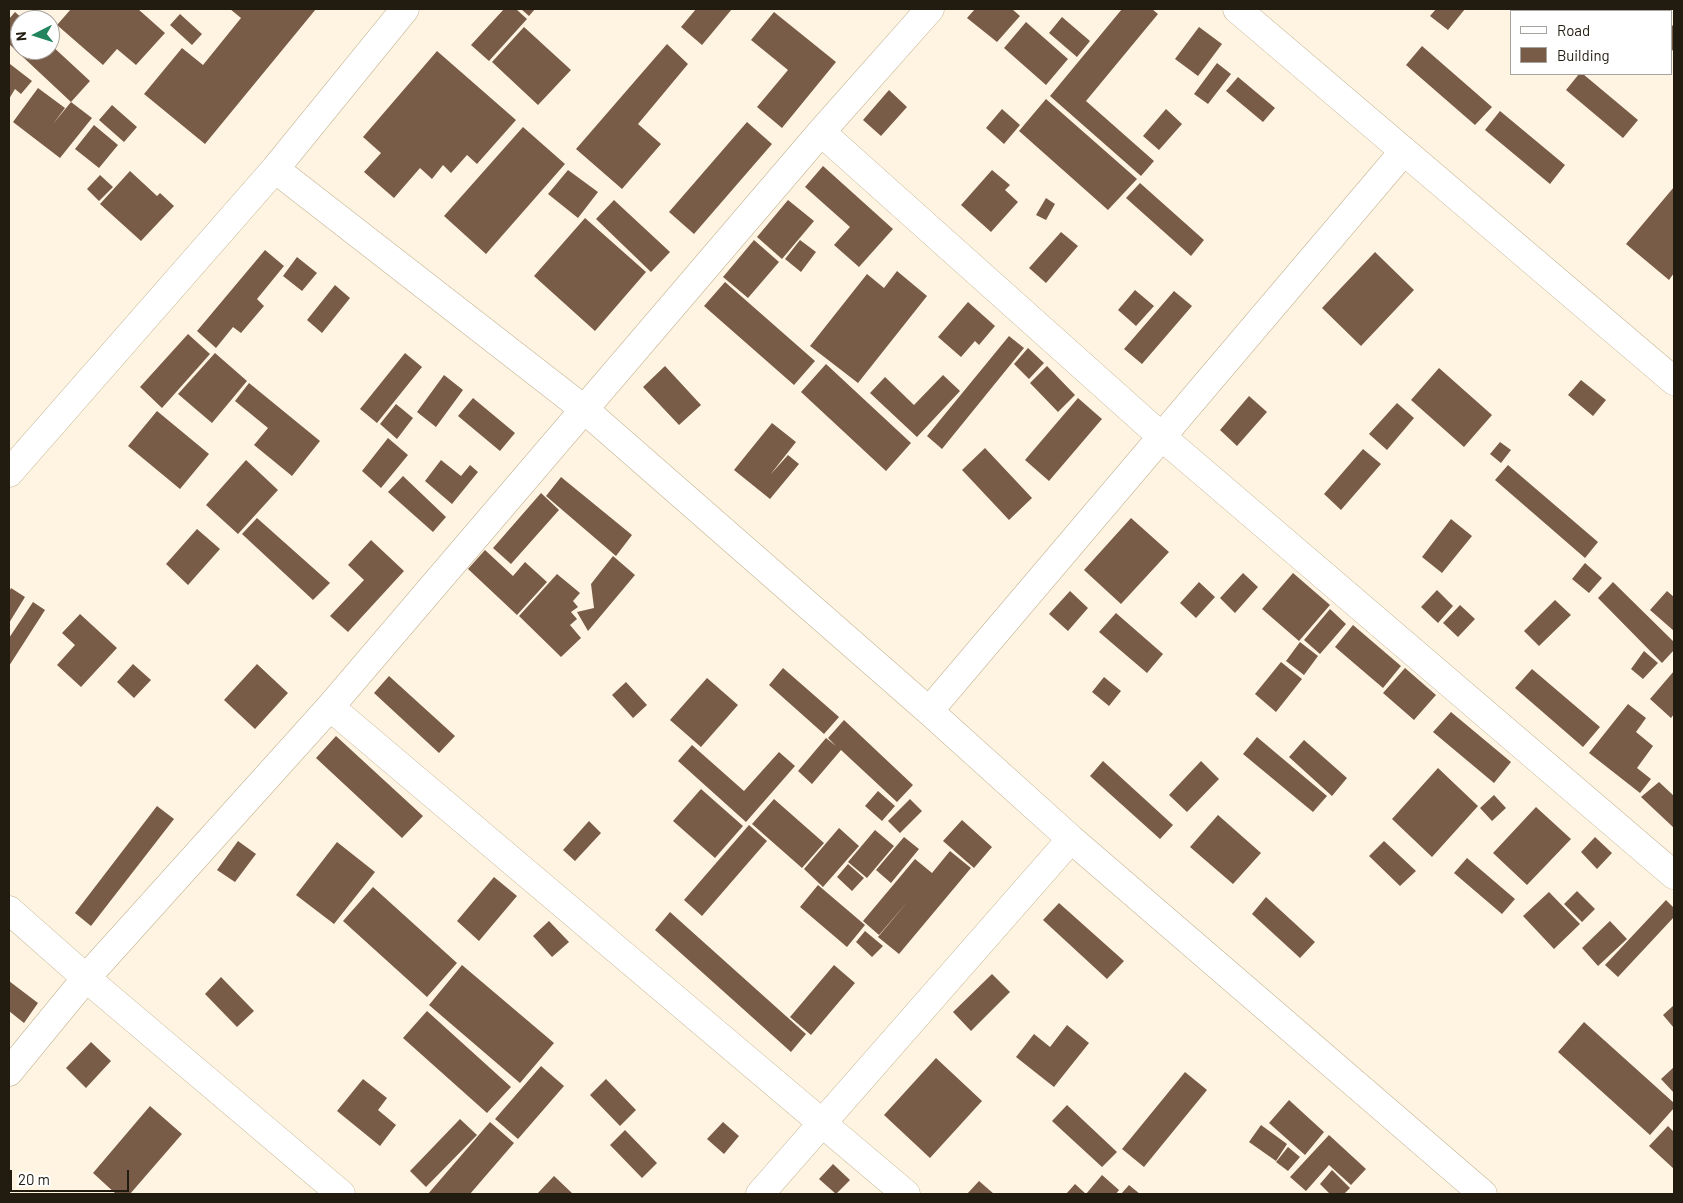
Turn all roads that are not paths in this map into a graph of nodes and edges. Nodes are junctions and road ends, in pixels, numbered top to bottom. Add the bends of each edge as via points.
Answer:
1 (405, 9) edge
2 (930, 9) edge
3 (1237, 9) edge
4 (821, 132) junction
5 (1404, 151) junction
6 (275, 169) junction
7 (1674, 381) edge
8 (585, 410) junction
9 (1162, 437) junction
10 (9, 473) edge
11 (330, 708) junction
12 (929, 711) junction
13 (1071, 839) junction
14 (1674, 875) edge
15 (9, 910) edge
16 (86, 978) junction
17 (9, 1072) edge
18 (822, 1124) junction
19 (341, 1194) edge
20 (760, 1194) edge
21 (906, 1194) edge
22 (1483, 1194) edge

1 - 6 street
2 - 4 street
3 - 5 street
4 - 8 street
4 - 9 street
5 - 7 street
5 - 9 street
6 - 8 street
6 - 10 street
8 - 11 street
8 - 12 street
9 - 12 street
9 - 14 street
11 - 16 street
11 - 18 street
12 - 13 street
13 - 18 street
13 - 22 street
15 - 16 street
16 - 17 street
16 - 19 street
18 - 20 street
18 - 21 street

